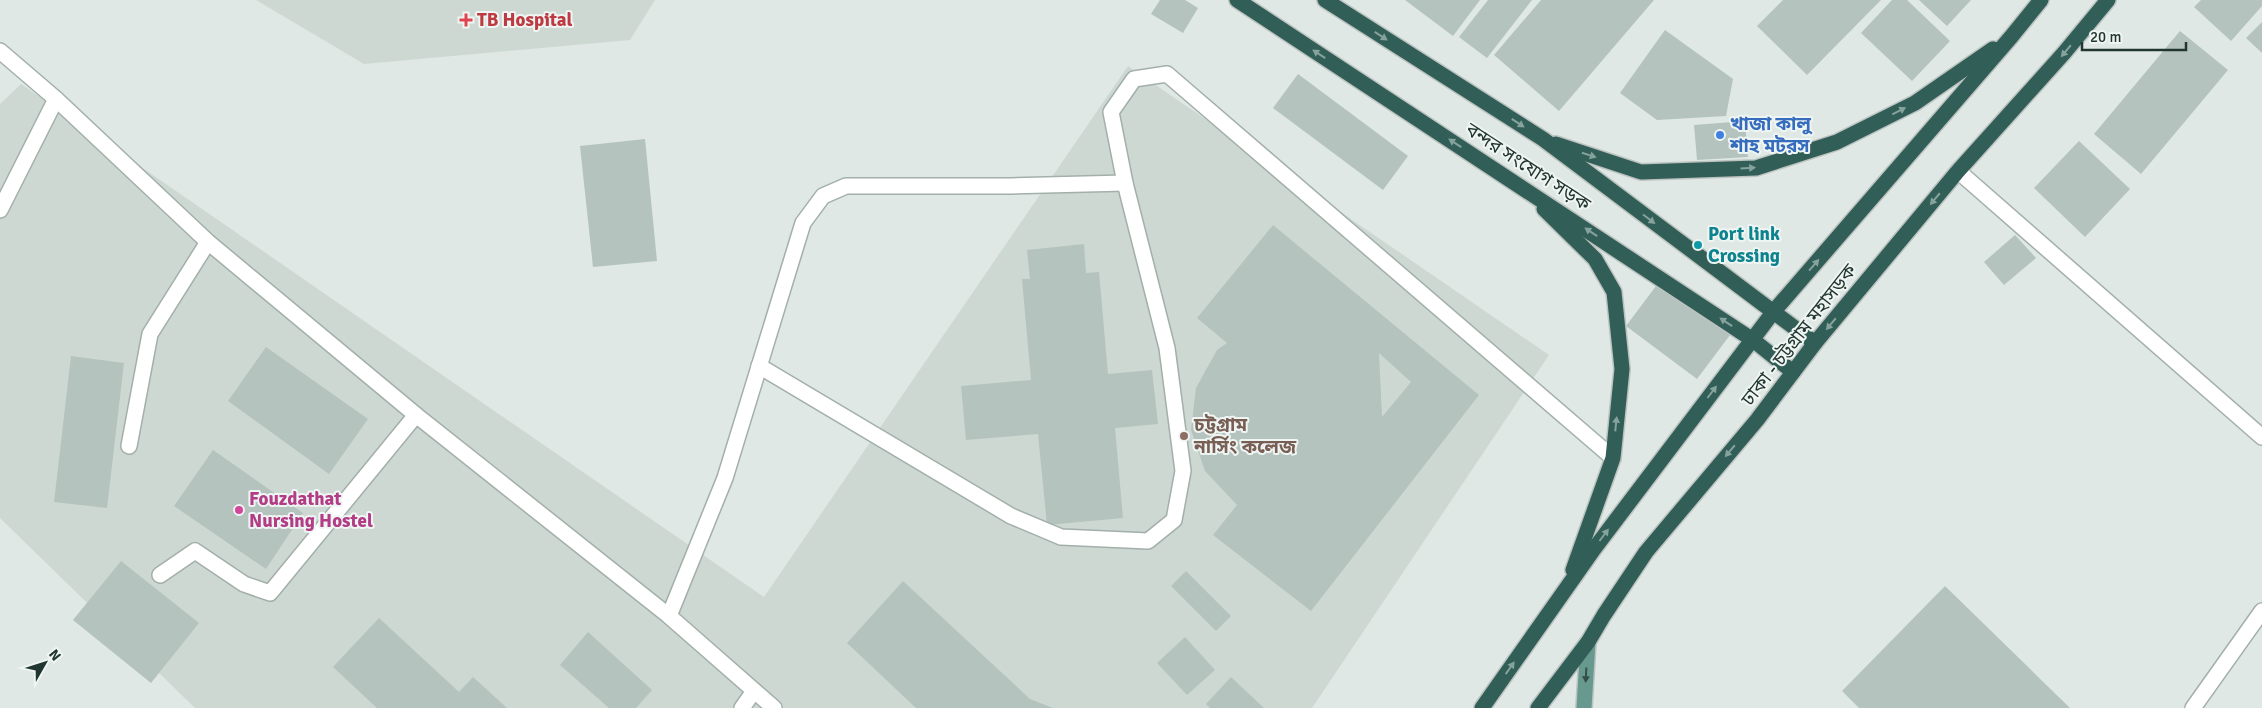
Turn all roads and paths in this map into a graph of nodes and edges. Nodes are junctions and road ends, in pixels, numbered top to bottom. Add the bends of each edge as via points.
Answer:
1 (1237, 0) edge
2 (1325, 0) edge
3 (2041, 0) edge
4 (2108, 0) edge
5 (2011, 37) junction
6 (0, 51) edge
7 (56, 99) junction
8 (1543, 139) junction
9 (1958, 171) junction
10 (1125, 183) junction
11 (1517, 184) junction
12 (0, 210) edge
13 (208, 242) junction
14 (1774, 311) junction
15 (1753, 340) junction
16 (1815, 343) junction
17 (759, 366) junction
18 (1794, 372) junction
19 (416, 415) junction
20 (2262, 436) edge
21 (129, 446) dead end
22 (1613, 458) junction
23 (160, 575) dead end
24 (1567, 587) junction
25 (2262, 611) edge
26 (669, 616) junction
27 (1588, 642) junction
28 (754, 692) junction
29 (742, 708) edge
30 (774, 708) edge
31 (1482, 708) edge
32 (1538, 708) edge
33 (1584, 708) edge
34 (2193, 708) edge

11 -> 1 highway, বন্দর সংযোগ সড়ক
2 -> 8 highway, বন্দর সংযোগ সড়ক
3 - 5 highway, ঢাকা - চট্টগ্রাম মহাসড়ক
4 -> 9 highway, ঢাকা - চট্টগ্রাম মহাসড়ক
8 -> 5 highway via 1642,172 1756,168 1837,142 1915,103
14 -> 5 highway, ঢাকা - চট্টগ্রাম মহাসড়ক
6 - 7 lane
7 - 12 lane
7 - 13 lane
8 -> 14 highway, বন্দর সংযোগ সড়ক
9 -> 16 highway, ঢাকা - চট্টগ্রাম মহাসড়ক
9 - 20 lane
10 - 17 lane via 846,186 823,196 803,223
10 - 17 lane via 1167,348 1183,471 1174,520 1148,541 1061,537 1011,516
10 - 22 lane via 1111,112 1134,79 1167,74
15 -> 11 highway, বন্দর সংযোগ সড়ক
22 -> 11 highway via 1622,368 1614,292 1595,259
13 - 19 lane
13 - 21 lane via 150,334
14 - 15 highway, ঢাকা - চট্টগ্রাম মহাসড়ক
14 - 16 highway, বন্দর সংযোগ সড়ক
15 - 18 highway, বন্দর সংযোগ সড়ক
24 -> 15 highway, ঢাকা - চট্টগ্রাম মহাসড়ক
16 - 18 highway, ঢাকা - চট্টগ্রাম মহাসড়ক
17 - 26 lane via 725,478
18 -> 27 highway, ঢাকা - চট্টগ্রাম মহাসড়ক via 1646,552
19 - 23 lane via 270,593 244,584 195,551
19 - 26 lane
22 - 24 highway
31 -> 24 highway, ঢাকা - চট্টগ্রাম মহাসড়ক
25 - 34 lane
26 - 28 lane
27 - 32 highway, ঢাকা - চট্টগ্রাম মহাসড়ক
27 -> 33 main road
28 - 29 lane
28 - 30 lane

